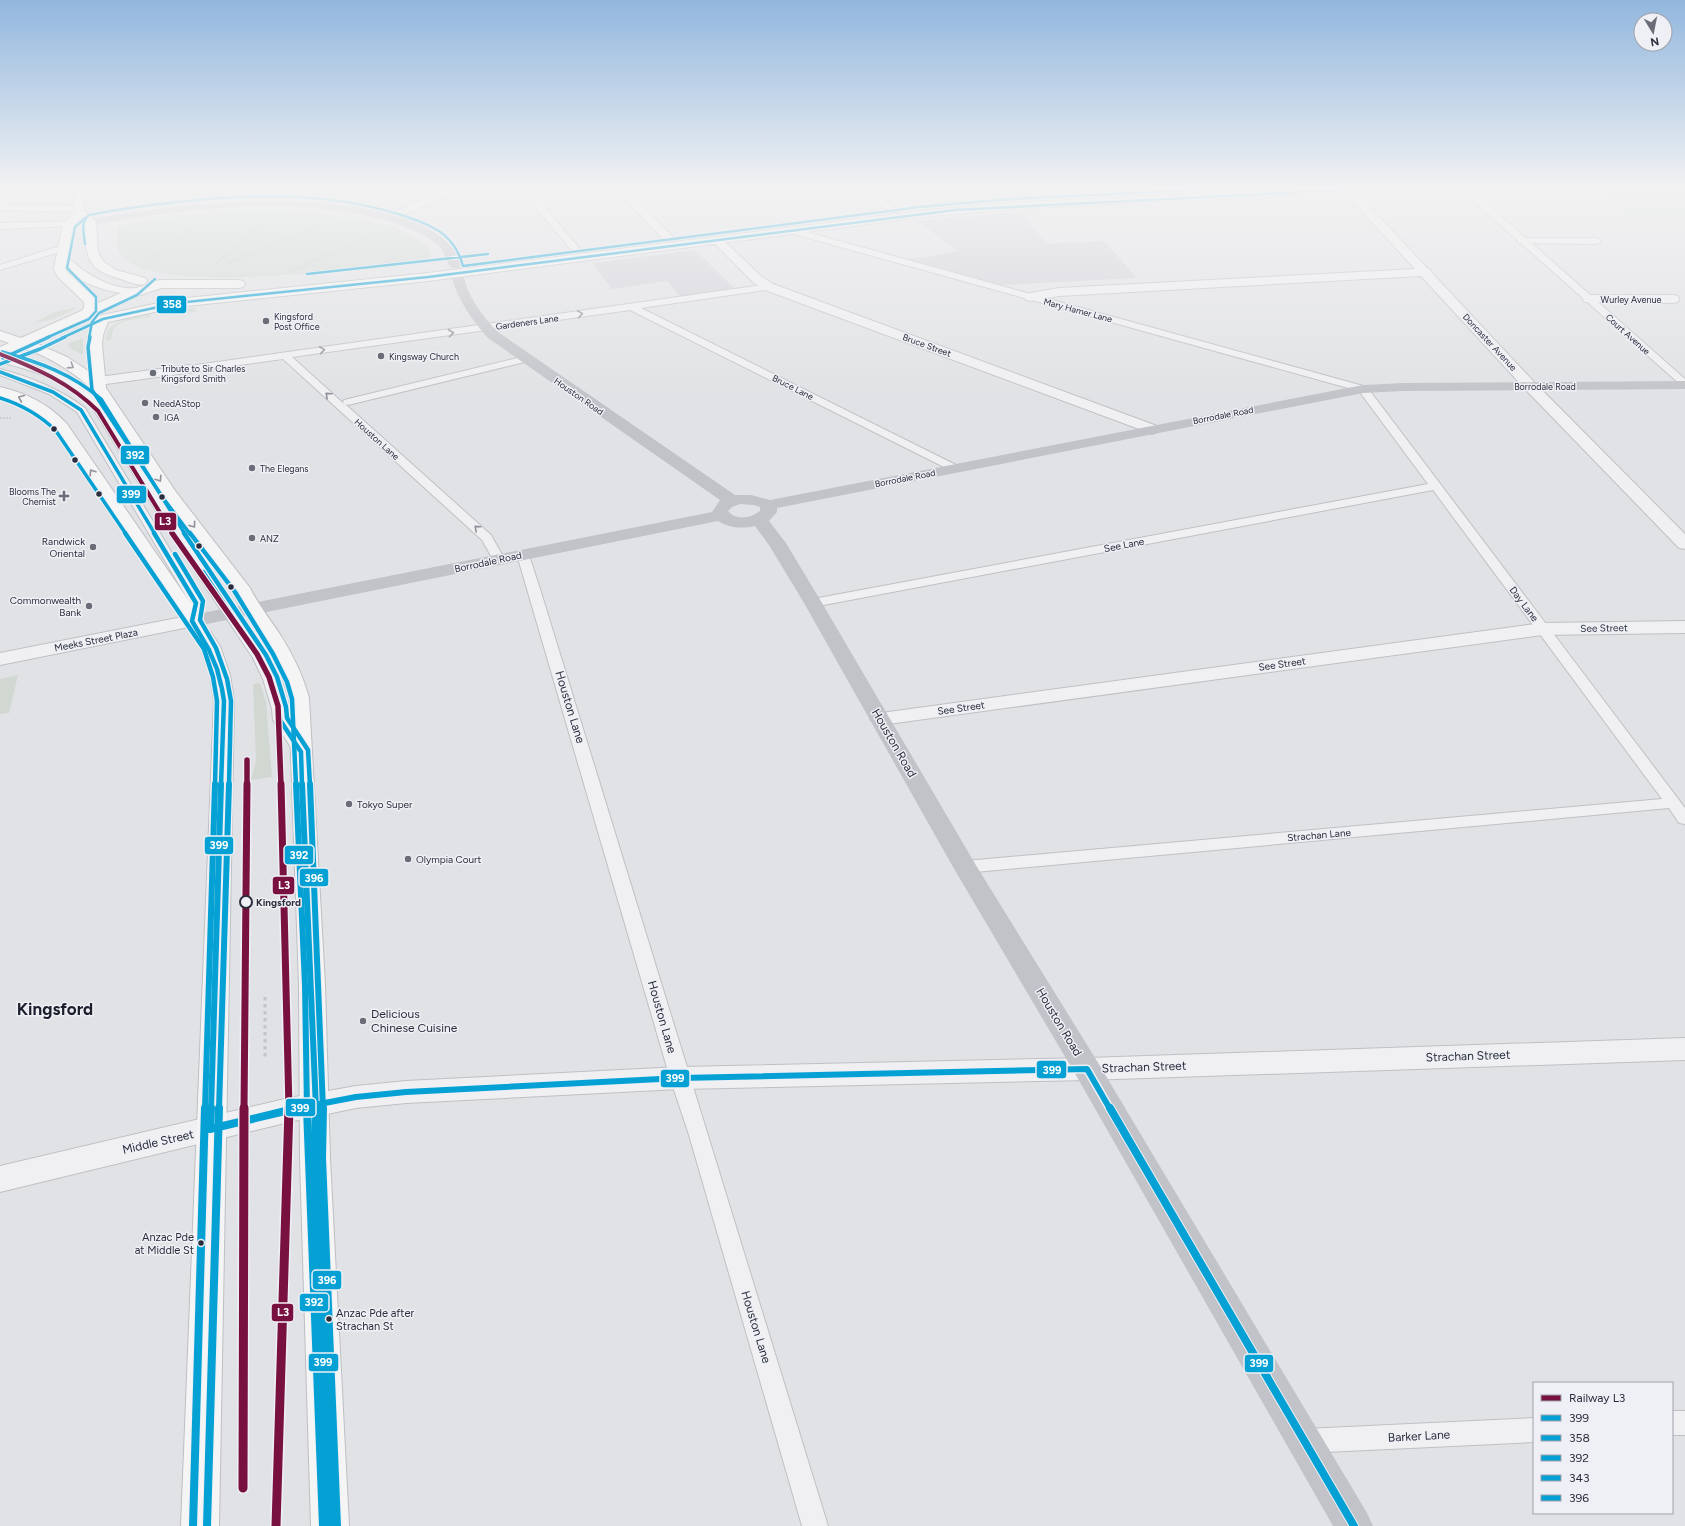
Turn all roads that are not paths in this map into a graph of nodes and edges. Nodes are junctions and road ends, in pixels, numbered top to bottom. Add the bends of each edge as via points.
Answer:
1 (49, 257) edge
2 (62, 257) edge
3 (65, 257) edge
4 (94, 257) edge
5 (452, 257) edge
6 (533, 257) edge
7 (567, 257) edge
8 (735, 257) edge
9 (887, 257) edge
10 (1412, 257) edge
11 (1541, 257) edge
12 (0, 268) edge
13 (456, 270) junction
14 (1426, 272) junction
15 (769, 287) junction
16 (155, 289) junction
17 (135, 292) junction
18 (267, 295) junction
19 (1030, 297) junction
20 (1588, 298) junction
21 (1673, 299) dead end
22 (632, 307) junction
23 (86, 313) junction
24 (103, 319) junction
25 (70, 320) junction
26 (32, 325) dead end
27 (3, 328) edge
28 (486, 328) junction
29 (20, 342) junction
30 (40, 349) junction
31 (284, 355) junction
32 (526, 359) junction
33 (2, 362) edge
34 (189, 369) joint
35 (99, 385) junction
36 (1685, 385) edge
37 (1530, 386) junction
38 (1363, 389) junction
39 (0, 391) edge
40 (348, 402) dead end
41 (1152, 429) junction
42 (954, 468) junction
43 (1436, 486) junction
44 (732, 501) junction
45 (763, 513) junction
46 (721, 515) junction
47 (1685, 544) edge
48 (523, 555) junction
49 (499, 560) junction
50 (813, 603) junction
51 (254, 609) junction
52 (230, 614) junction
53 (192, 621) junction
54 (1685, 627) edge
55 (1542, 629) junction
56 (0, 659) edge
57 (881, 719) junction
58 (301, 752) junction
59 (1673, 803) junction
60 (1685, 819) edge
61 (965, 868) junction
62 (1685, 1048) edge
63 (1087, 1068) junction
64 (680, 1078) junction
65 (316, 1105) junction
66 (210, 1130) junction
67 (0, 1179) edge
68 (1673, 1423) edge
69 (1685, 1423) edge
70 (1533, 1430) edge
71 (1305, 1441) junction
72 (200, 1526) edge
73 (330, 1526) edge
74 (815, 1526) edge
75 (1354, 1526) edge

1 - 12 lane
2 - 23 main road via 61,273 90,302 90,308
3 - 17 main road via 71,269 84,278
4 - 16 main road via 104,268
5 - 13 street, Houston Road
6 - 13 main road
7 - 13 main road
8 - 15 street, Bruce Street
9 - 19 lane, Mary Hamer Lane
10 - 14 street, Doncaster Avenue
11 - 20 lane, Court Avenue
13 - 16 main road
13 - 18 main road
13 - 28 street, Houston Road via 458,282
14 - 19 street via 1067,291
14 - 37 street, Doncaster Avenue
15 - 22 lane, Gardeners Lane
15 - 41 street, Bruce Street
16 - 17 main road
16 - 18 main road via 176,294 241,292
16 - 24 main road via 141,300
17 - 23 main road
18 - 24 main road via 177,303
19 - 38 lane, Mary Hamer Lane
20 - 21 street, Wurley Avenue
20 - 36 lane, Court Avenue
28 -> 22 lane, Gardeners Lane
22 - 42 lane, Bruce Lane
23 - 25 main road
24 - 30 main road
24 - 35 main road via 98,325 95,347
25 - 26 main road
25 - 29 main road
27 - 29 main road
31 -> 28 lane, Gardeners Lane
28 - 32 street, Houston Road
29 - 30 main road
29 - 33 main road
30 - 33 main road
30 -> 35 main road via 75,368
31 - 34 lane, Gardeners Lane
49 -> 31 lane, Houston Lane via 487,538
32 - 40 lane
32 - 44 street, Houston Road
33 - 52 lane via 69,382 95,403
33 - 53 lane via 68,399 81,410 196,602
34 - 35 street
35 -> 51 main road via 169,494 241,588
36 - 37 street, Borrodale Road
37 - 38 street, Borrodale Road
37 - 47 street, Doncaster Avenue
38 - 41 street, Borrodale Road
38 - 43 lane, Day Lane
53 -> 39 main road via 56,420 42,408
41 - 42 street, Borrodale Road
42 - 45 street, Borrodale Road
43 - 50 lane, See Lane
43 - 55 lane, Day Lane
44 - 45 street via 754,500
44 - 46 street via 722,507
45 - 46 street, Borrodale Road via 734,521
45 - 50 street, Houston Road via 777,543
46 - 48 street, Borrodale Road
48 - 49 street, Borrodale Road
48 - 64 lane, Houston Lane
49 - 51 street, Borrodale Road
50 - 57 street, Houston Road
51 - 52 street, Borrodale Road
51 - 58 main road via 296,685 299,698
52 - 53 street, Borrodale Road
52 - 58 lane via 264,665 274,692 280,720
53 - 56 street, Meeks Street Plaza
53 - 66 main road via 210,646 220,675 224,701
54 - 55 street, See Street
55 - 57 street, See Street
55 - 59 lane, Day Lane
57 - 61 street, Houston Road
58 - 65 main road
59 - 60 lane, Day Lane
59 - 61 lane, Strachan Lane
61 - 63 street, Houston Road
62 - 63 street, Strachan Street
63 - 64 street, Strachan Street
63 - 71 street, Houston Road
64 - 65 street, Strachan Street via 406,1092 356,1097
64 - 74 lane, Houston Lane
65 - 66 street, Middle Street
65 - 73 main road via 315,1158
66 - 67 street, Middle Street
66 - 72 main road
68 - 69 lane
70 - 71 lane, Barker Lane
71 - 75 street, Houston Road

